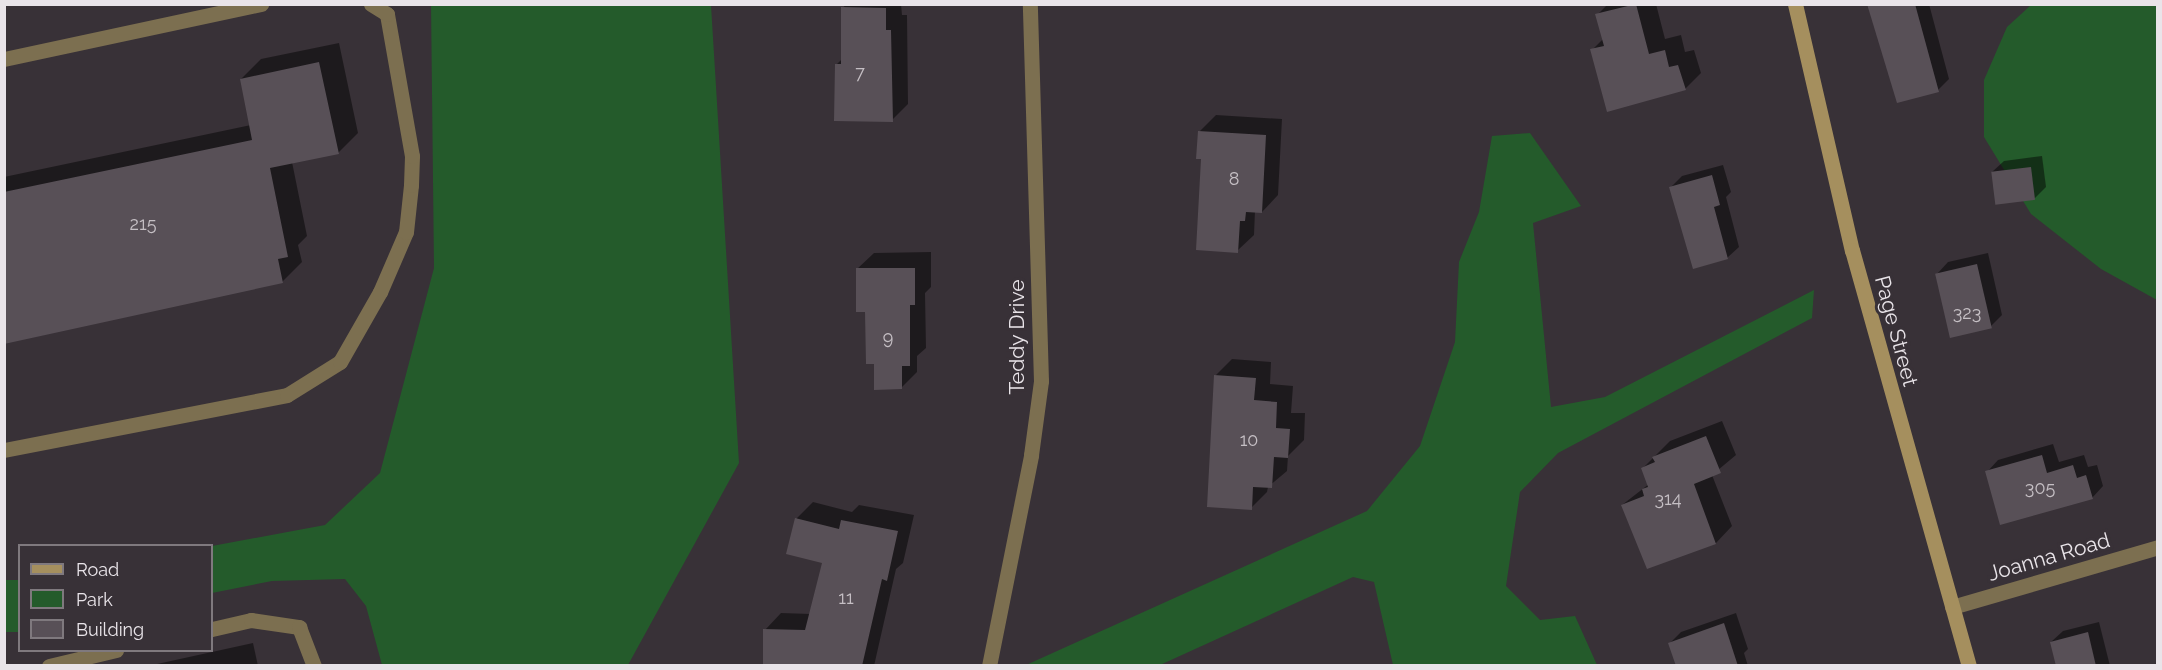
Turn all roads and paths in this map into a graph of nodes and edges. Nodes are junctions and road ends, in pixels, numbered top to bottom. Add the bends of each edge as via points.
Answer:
1 (261, 4) edge
2 (371, 4) edge
3 (1030, 4) edge
4 (1795, 4) edge
5 (4, 59) edge
6 (4, 450) edge
7 (2157, 547) edge
8 (1952, 607) junction
9 (213, 629) edge
10 (112, 652) edge
11 (49, 666) edge
12 (314, 666) edge
13 (989, 666) edge
14 (1969, 666) edge

1 - 5 street
2 - 6 street via 387,14 412,156 411,185 406,232 380,292 340,362 287,395
3 - 13 street, Teddy Drive via 1041,381 1031,454
4 - 8 main road, Page Street via 1852,250
7 - 8 street, Joanna Road
8 - 14 main road, Page Street
9 - 12 street via 251,620 299,627
10 - 11 street

